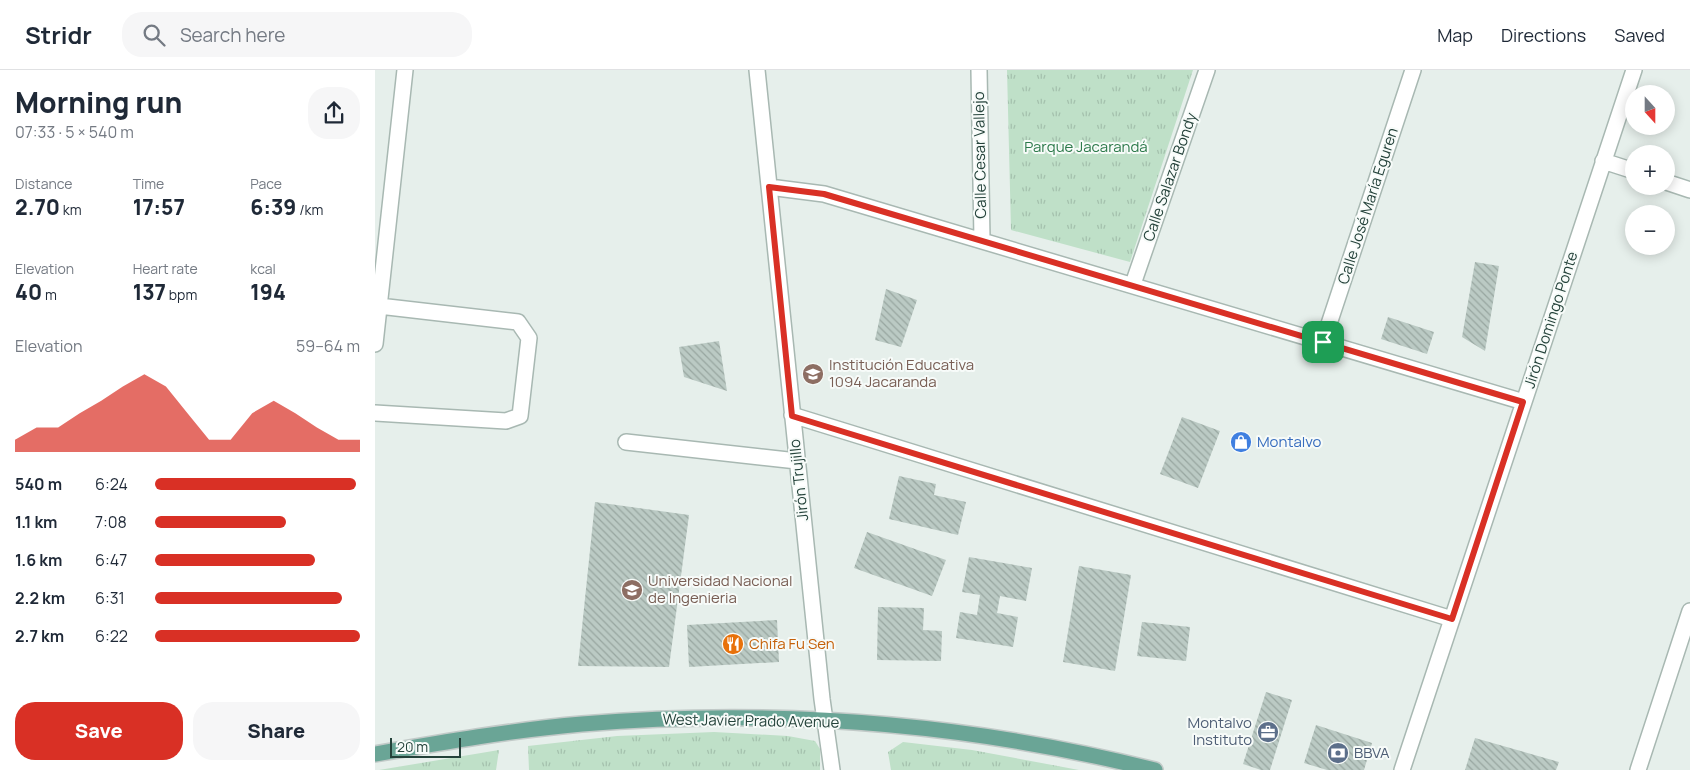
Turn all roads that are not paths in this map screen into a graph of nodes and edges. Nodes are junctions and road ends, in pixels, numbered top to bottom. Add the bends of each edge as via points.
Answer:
1 (405, 70) edge
2 (757, 70) edge
3 (979, 70) edge
4 (1207, 70) edge
5 (1413, 70) edge
6 (1634, 70) edge
7 (1603, 161) junction
8 (1625, 168) edge
9 (1675, 185) edge
10 (769, 187) junction
11 (1690, 190) edge
12 (982, 239) junction
13 (1133, 284) junction
14 (379, 306) junction
15 (1323, 342) junction
16 (375, 344) edge
17 (1523, 402) junction
18 (375, 413) edge
19 (792, 416) junction
20 (626, 442) dead end
21 (797, 461) junction
22 (1690, 611) edge
23 (1452, 619) junction
24 (825, 720) junction
25 (375, 754) edge
26 (832, 770) edge
27 (1155, 770) edge
28 (1402, 770) edge
29 (1638, 770) edge

1 - 14 street
2 - 10 street, Jirón Trujillo
3 - 12 street, Calle Cesar Vallejo
4 - 13 street, Calle Salazar Bondy
5 - 15 street, Calle José María Eguren
6 - 7 street, Jirón Domingo Ponte
7 - 8 street
7 - 17 street, Jirón Domingo Ponte
9 - 11 street
10 - 12 street via 824,194
10 - 19 street, Jirón Trujillo
12 - 13 street
13 - 15 street
14 - 16 street
14 - 18 street via 518,322 529,338 520,416 514,419
15 - 17 street
17 - 23 street, Jirón Domingo Ponte
19 - 21 street, Jirón Trujillo
19 - 23 street
20 - 21 street
21 - 24 street, Jirón Trujillo
22 - 29 street
23 - 28 street, Jirón Domingo Ponte
24 - 25 main road, West Javier Prado Avenue via 739,717 582,724 461,739
24 - 26 street, Jirón Trujillo
24 - 27 main road, West Javier Prado Avenue via 987,735 1086,753

